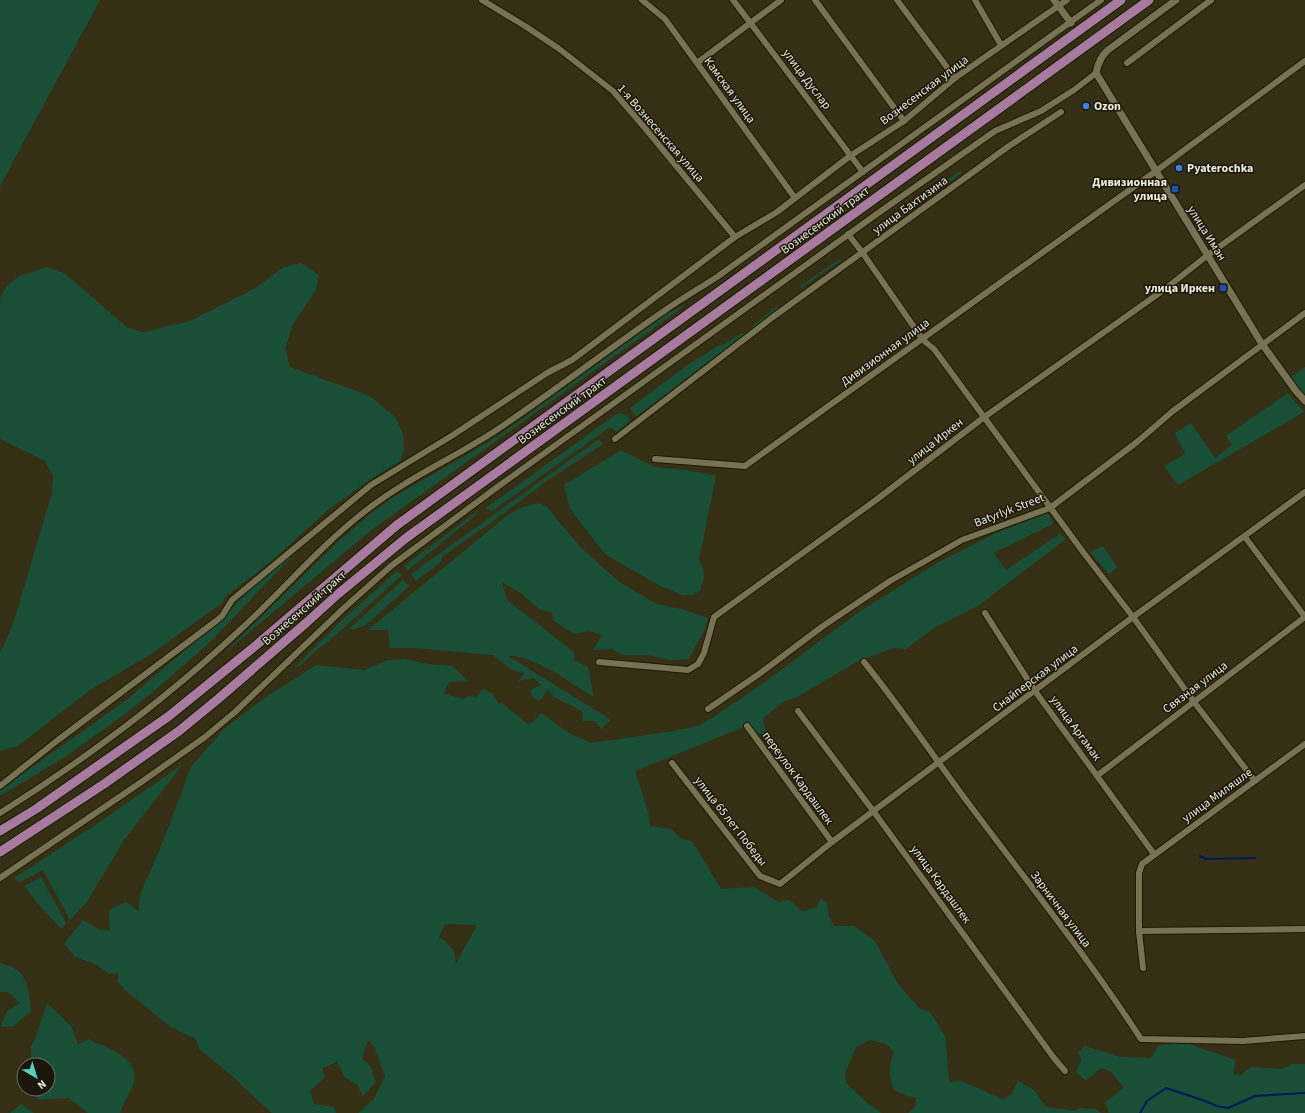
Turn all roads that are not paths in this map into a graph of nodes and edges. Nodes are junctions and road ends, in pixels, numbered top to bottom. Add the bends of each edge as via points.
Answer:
1 (482, 0) edge
2 (642, 0) edge
3 (733, 0) edge
4 (781, 0) edge
5 (815, 0) edge
6 (897, 0) edge
7 (975, 0) edge
8 (1054, 0) edge
9 (1067, 0) edge
10 (1101, 0) edge
11 (1121, 0) edge
12 (1149, 0) edge
13 (1176, 0) edge
14 (1211, 0) edge
15 (1059, 7) junction
16 (1071, 23) junction
17 (750, 24) junction
18 (1001, 45) junction
19 (1305, 62) edge
20 (697, 63) junction
21 (1127, 63) dead end
22 (1096, 73) junction
23 (956, 78) junction
24 (1060, 112) dead end
25 (904, 121) junction
26 (850, 156) junction
27 (1156, 171) junction
28 (863, 172) junction
29 (1305, 185) edge
30 (795, 198) junction
31 (848, 234) junction
32 (735, 237) junction
33 (862, 252) junction
34 (1208, 255) junction
35 (1305, 312) edge
36 (922, 340) junction
37 (1262, 344) junction
38 (1305, 401) edge
39 (983, 418) junction
40 (615, 439) dead end
41 (655, 459) dead end
42 (1305, 492) edge
43 (1050, 508) junction
44 (1245, 537) junction
45 (985, 613) dead end
46 (1133, 617) junction
47 (1305, 617) edge
48 (598, 662) dead end
49 (864, 662) dead end
50 (1035, 691) junction
51 (1194, 702) junction
52 (708, 709) dead end
53 (798, 711) dead end
54 (747, 726) dead end
55 (1305, 744) edge
56 (672, 763) dead end
57 (938, 764) junction
58 (1098, 775) junction
59 (1255, 781) junction
60 (0, 786) edge
61 (874, 812) junction
62 (0, 813) edge
63 (0, 831) edge
64 (832, 842) junction
65 (0, 852) edge
66 (1154, 854) junction
67 (0, 878) edge
68 (780, 884) joint
69 (1305, 929) edge
70 (1139, 931) junction
71 (1143, 968) dead end
72 (1305, 1036) edge
73 (1066, 1071) dead end

1 - 32 street, 1-я Вознесенская улица via 558,48 613,92
2 - 20 street, Камская улица via 665,19
3 - 17 street, улица Дуслар
4 - 17 street
5 - 25 street
6 - 23 street
7 - 18 street
8 - 15 street
9 - 15 street, Вознесенская улица
10 - 16 street
11 - 63 main road, Вознесенский тракт via 397,525 254,647 174,711 36,809
12 - 65 main road, Вознесенский тракт via 406,538 179,731
13 - 22 street via 1102,55
14 - 21 street
15 - 16 street
15 - 18 street, Вознесенская улица
16 - 28 street
17 - 20 street
17 - 26 street, улица Дуслар
18 - 23 street, Вознесенская улица
19 - 27 street, Дивизионная улица
20 - 30 street, Камская улица
22 - 27 street, улица Иман
22 - 31 street via 1041,111 995,132
23 - 25 street, Вознесенская улица
24 - 33 street, улица Бахтизина
25 - 26 street, Вознесенская улица
26 - 28 street, улица Дуслар
26 - 30 street, Вознесенская улица
27 - 34 street, улица Иман
27 - 36 street, Дивизионная улица
28 - 62 street via 510,421 365,511 243,628 168,694 92,751
29 - 34 street, улица Иркен
30 - 32 street, Вознесенская улица
31 - 33 street
31 - 67 street via 391,566 236,712 205,737
32 - 60 street, Вознесенская улица via 572,360 547,373 366,488 232,600 216,621
33 - 36 street
33 - 40 street, улица Бахтизина
34 - 37 street, улица Иман
34 - 39 street, улица Иркен via 1165,289
35 - 37 street, Batyrlyk Street
36 - 39 street via 934,349
36 - 41 street, Дивизионная улица via 745,466
37 - 38 street, улица Иман
37 - 43 street, Batyrlyk Street
39 - 43 street
39 - 48 street, улица Иркен via 876,500 714,617 704,653 698,664 688,670
42 - 44 street, Снайперская улица
43 - 46 street
43 - 52 street, Batyrlyk Street via 962,540 890,581
44 - 46 street, Снайперская улица
44 - 47 street
45 - 50 street, улица Аргамак
46 - 50 street, Снайперская улица
46 - 51 street
47 - 51 street, Связная улица
49 - 57 street, Зарничная улица
50 - 57 street, Снайперская улица
50 - 58 street, улица Аргамак
51 - 58 street, Связная улица
51 - 59 street
53 - 61 street, улица Кардашлек
54 - 64 street, переулок Кардашлек
55 - 59 street, улица Миляшле
56 - 68 street, улица 65 лет Победы via 760,876
57 - 61 street, Снайперская улица
57 - 72 street, Зарничная улица via 1110,991 1141,1039 1243,1041
58 - 66 street, улица Аргамак
59 - 66 street, улица Миляшле
61 - 64 street, Снайперская улица
61 - 73 street, улица Кардашлек
64 - 68 street, Снайперская улица
66 - 70 street, улица Миляшле via 1142,864 1139,873
69 - 70 street
70 - 71 street

